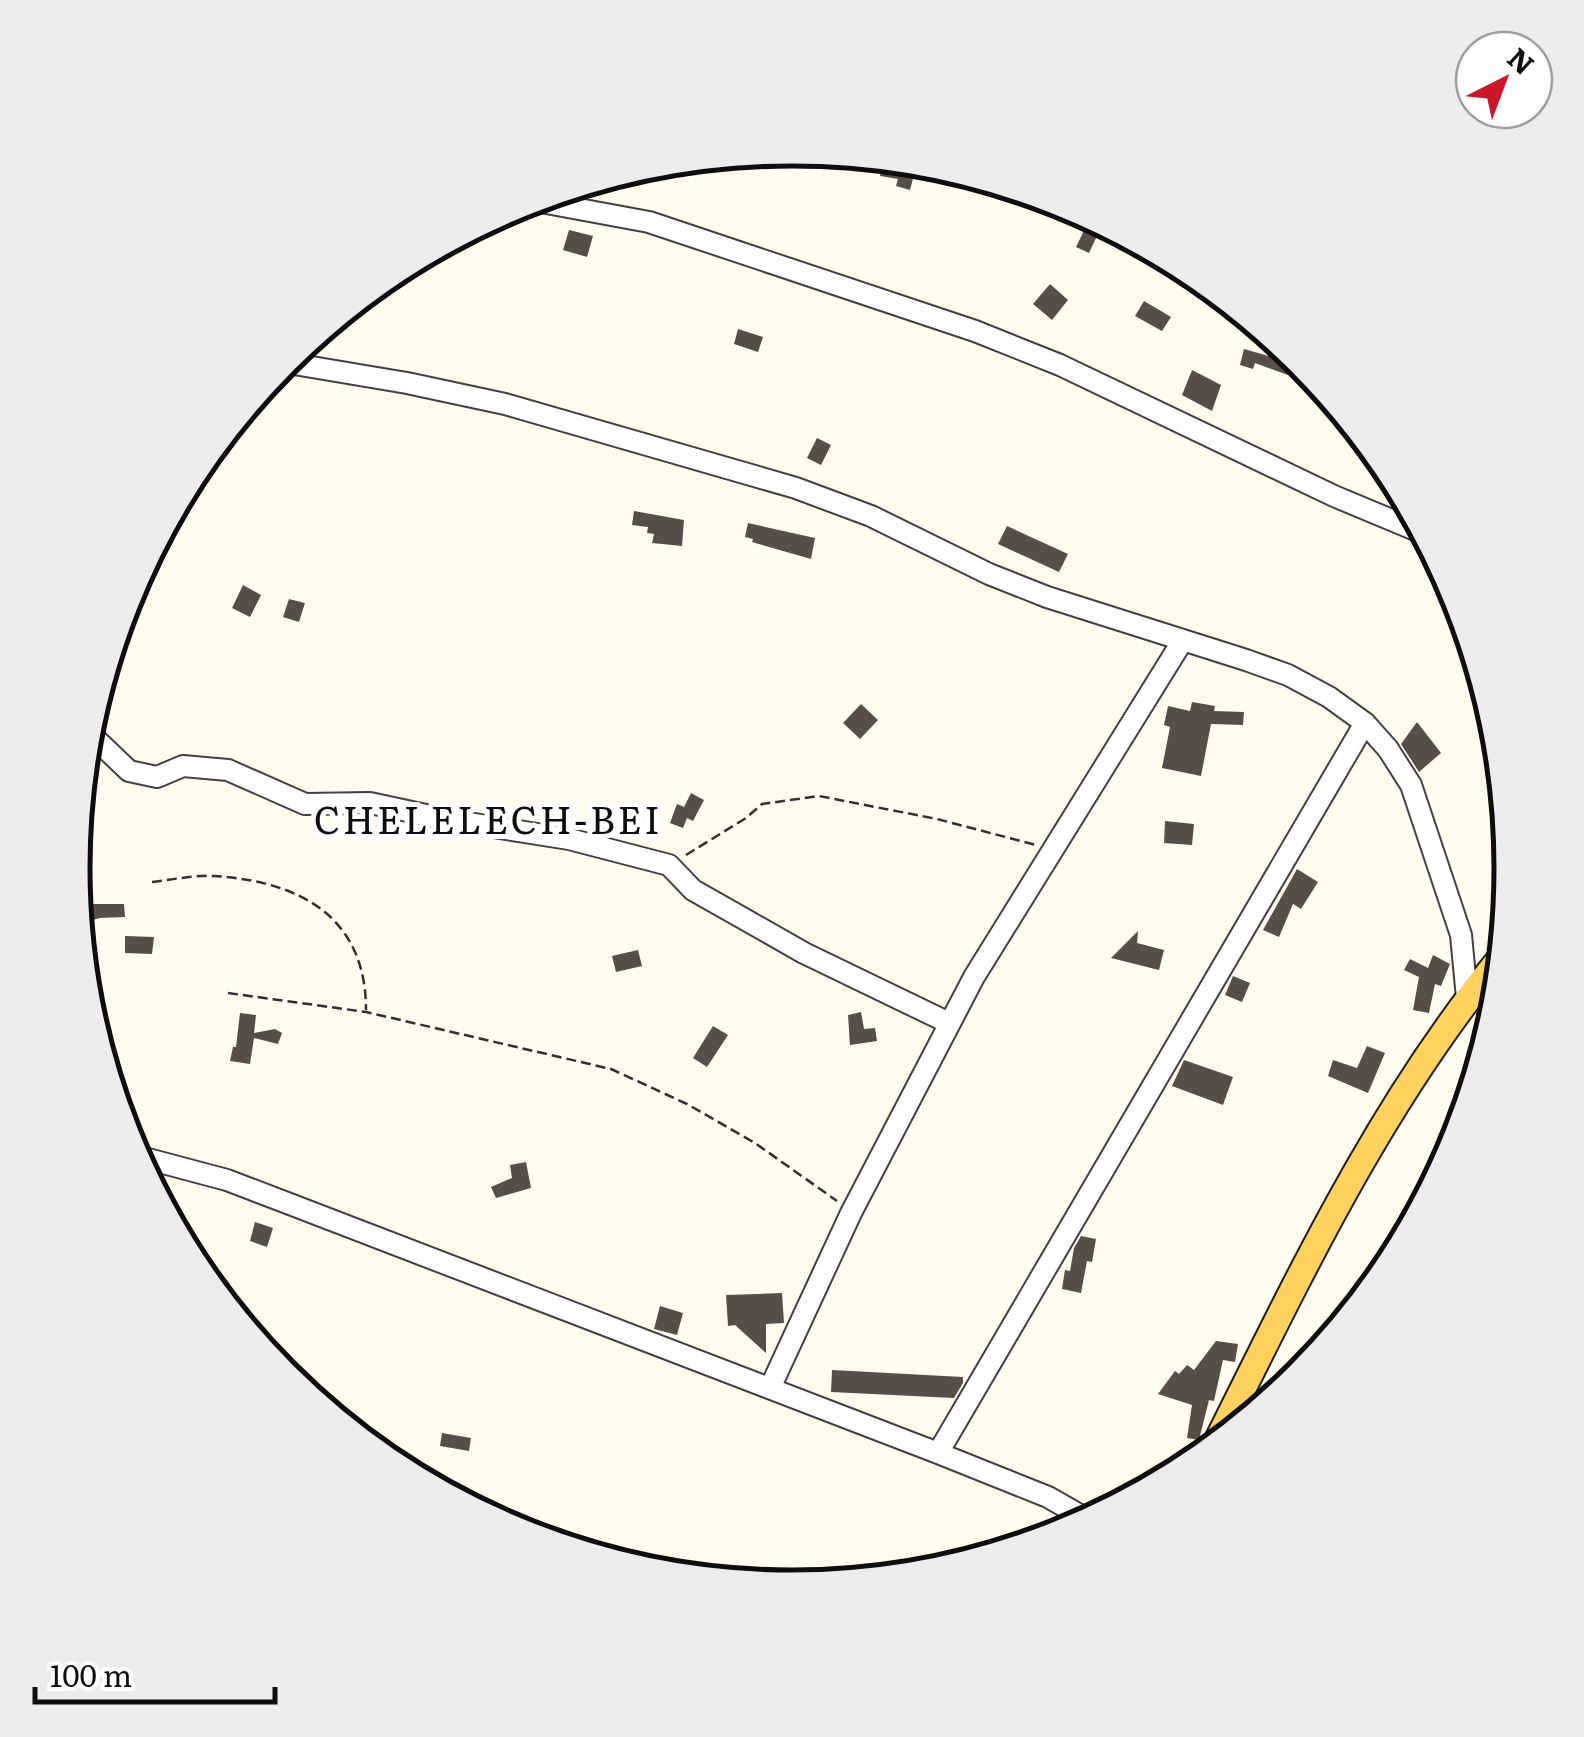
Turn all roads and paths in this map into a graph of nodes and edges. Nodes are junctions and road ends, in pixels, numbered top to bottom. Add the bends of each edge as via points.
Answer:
1 (561, 206) edge
2 (303, 366) edge
3 (1404, 525) edge
4 (1183, 640) junction
5 (1365, 724) junction
6 (101, 744) edge
7 (1052, 849) junction
8 (669, 865) junction
9 (152, 882) dead end
10 (1486, 976) edge
11 (228, 993) dead end
12 (1467, 998) junction
13 (366, 1012) junction
14 (949, 1023) junction
15 (154, 1161) edge
16 (851, 1213) junction
17 (770, 1388) junction
18 (1230, 1416) edge
19 (938, 1453) junction
20 (1073, 1511) edge

1 - 3 street via 649,222 974,331 1060,364
2 - 4 street via 505,404 796,488 1047,597
4 - 5 street via 1288,675
4 - 7 street
5 - 12 street via 1410,785 1428,829 1462,935
5 - 19 street
6 - 8 street via 129,771 157,778 183,766 228,770 305,804 370,803 570,838
7 - 8 path via 819,796 762,804
7 - 14 street
8 - 14 street via 693,890 804,953
9 - 13 path via 211,876 276,887 318,905 352,941 366,980
10 - 12 main road
11 - 13 path
12 - 18 main road via 1320,1234
13 - 16 path via 576,1059 636,1080 771,1153
14 - 16 street
15 - 17 street via 244,1186
16 - 17 street
17 - 19 street
19 - 20 street

